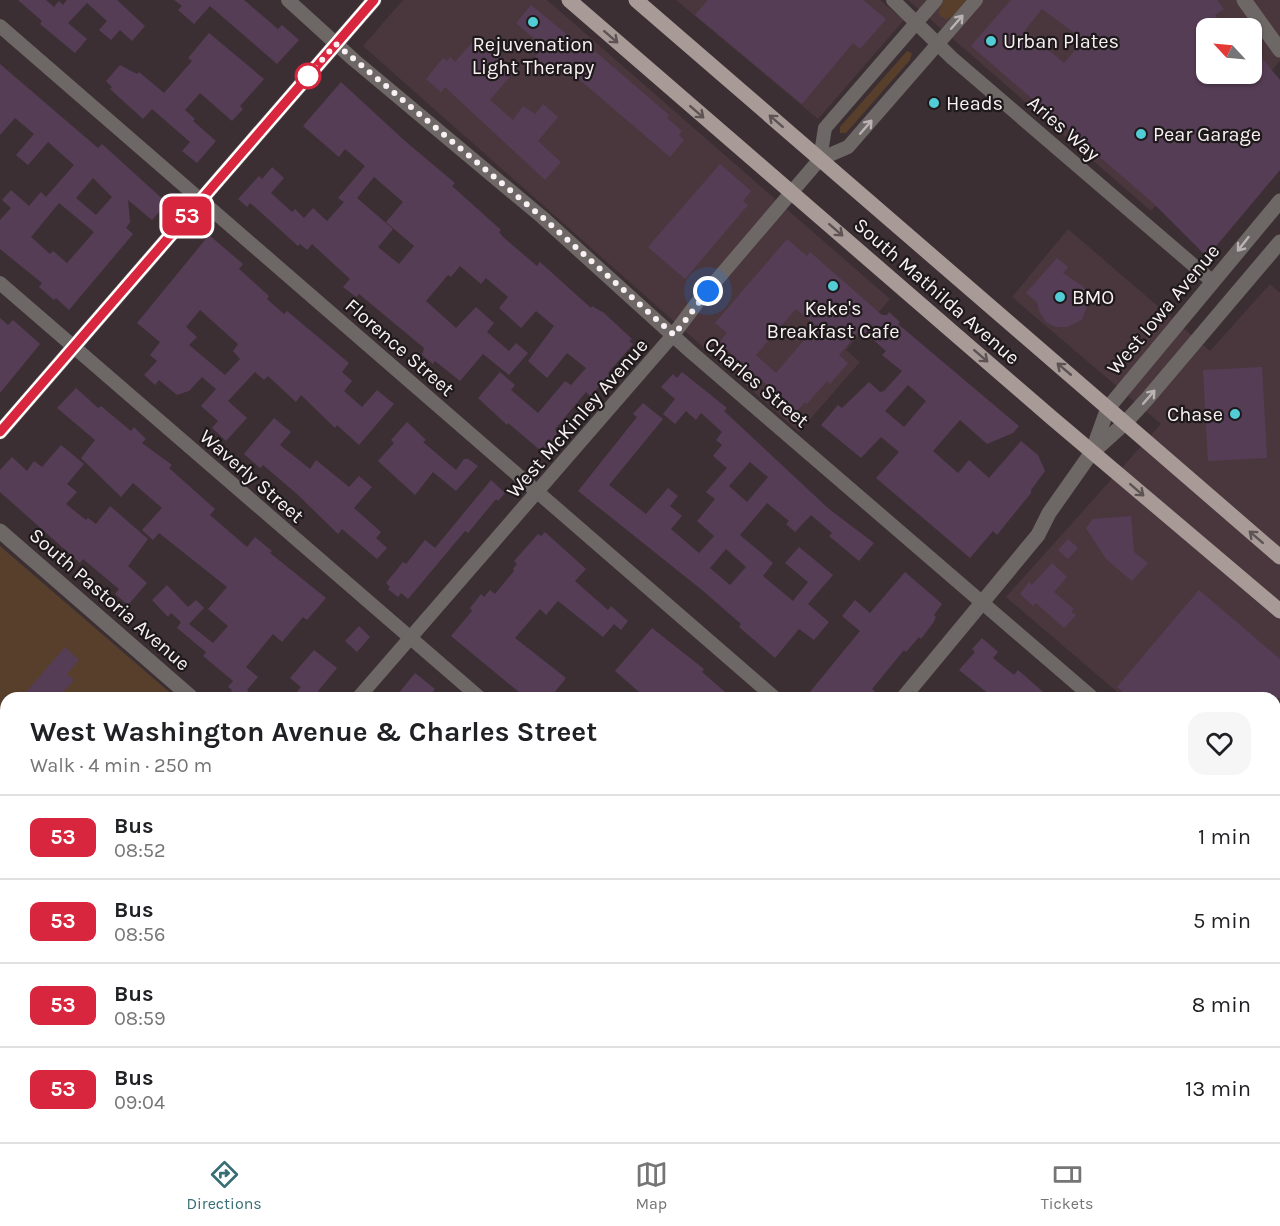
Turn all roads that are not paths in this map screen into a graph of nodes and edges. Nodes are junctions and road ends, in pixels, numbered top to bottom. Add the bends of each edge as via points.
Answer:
1 (288, 0) edge
2 (374, 0) edge
3 (569, 0) edge
4 (636, 0) edge
5 (893, 0) edge
6 (936, 0) edge
7 (976, 0) edge
8 (1244, 0) edge
9 (916, 23) junction
10 (0, 26) edge
11 (336, 44) junction
12 (938, 44) junction
13 (1280, 50) edge
14 (820, 159) junction
15 (792, 192) junction
16 (201, 201) junction
17 (1280, 201) edge
18 (1280, 242) edge
19 (1213, 282) junction
20 (0, 283) edge
21 (674, 335) junction
22 (74, 347) junction
23 (1108, 408) junction
24 (1125, 423) junction
25 (0, 432) edge
26 (1092, 452) junction
27 (538, 492) junction
28 (0, 531) edge
29 (1280, 557) edge
30 (984, 603) junction
31 (1280, 611) edge
32 (410, 638) junction
33 (185, 692) edge
34 (363, 692) edge
35 (473, 692) edge
36 (768, 692) edge
37 (908, 692) edge
38 (1087, 692) edge

1 - 11 street, Charles Street
2 - 11 street
3 -> 15 main road, South Mathilda Avenue
14 -> 4 main road, South Mathilda Avenue
5 - 9 street, Aries Way
6 - 9 street
12 -> 7 street, West McKinley Avenue
8 - 13 street
9 - 12 street, Aries Way
9 - 14 street via 825,128
10 - 16 street, Florence Street
11 - 16 street
11 - 21 street, Charles Street via 542,217
14 -> 12 street, West McKinley Avenue via 848,147
12 - 19 street, Aries Way
14 - 15 street, West McKinley Avenue
23 -> 14 main road, South Mathilda Avenue
15 - 21 street, West McKinley Avenue
15 -> 26 main road, South Mathilda Avenue
16 - 22 street
16 - 27 street, Florence Street
17 -> 19 street, West Iowa Avenue
24 -> 18 street, West Iowa Avenue
19 - 23 street, West Iowa Avenue
20 - 22 street, Waverly Street
21 - 27 street, West McKinley Avenue
21 - 30 street, Charles Street
22 - 25 street
22 - 32 street, Waverly Street
23 - 24 main road, South Mathilda Avenue
23 - 26 street, West Iowa Avenue
24 - 26 street, West Iowa Avenue
29 -> 24 main road, South Mathilda Avenue
26 - 30 street, West Iowa Avenue via 1049,513 1038,536
26 -> 31 main road, South Mathilda Avenue
27 - 32 street, West McKinley Avenue
27 - 36 street, Florence Street
28 - 33 street, South Pastoria Avenue
30 - 37 street, West Iowa Avenue
30 - 38 street, Charles Street
32 - 34 street, West McKinley Avenue
32 - 35 street, Waverly Street

